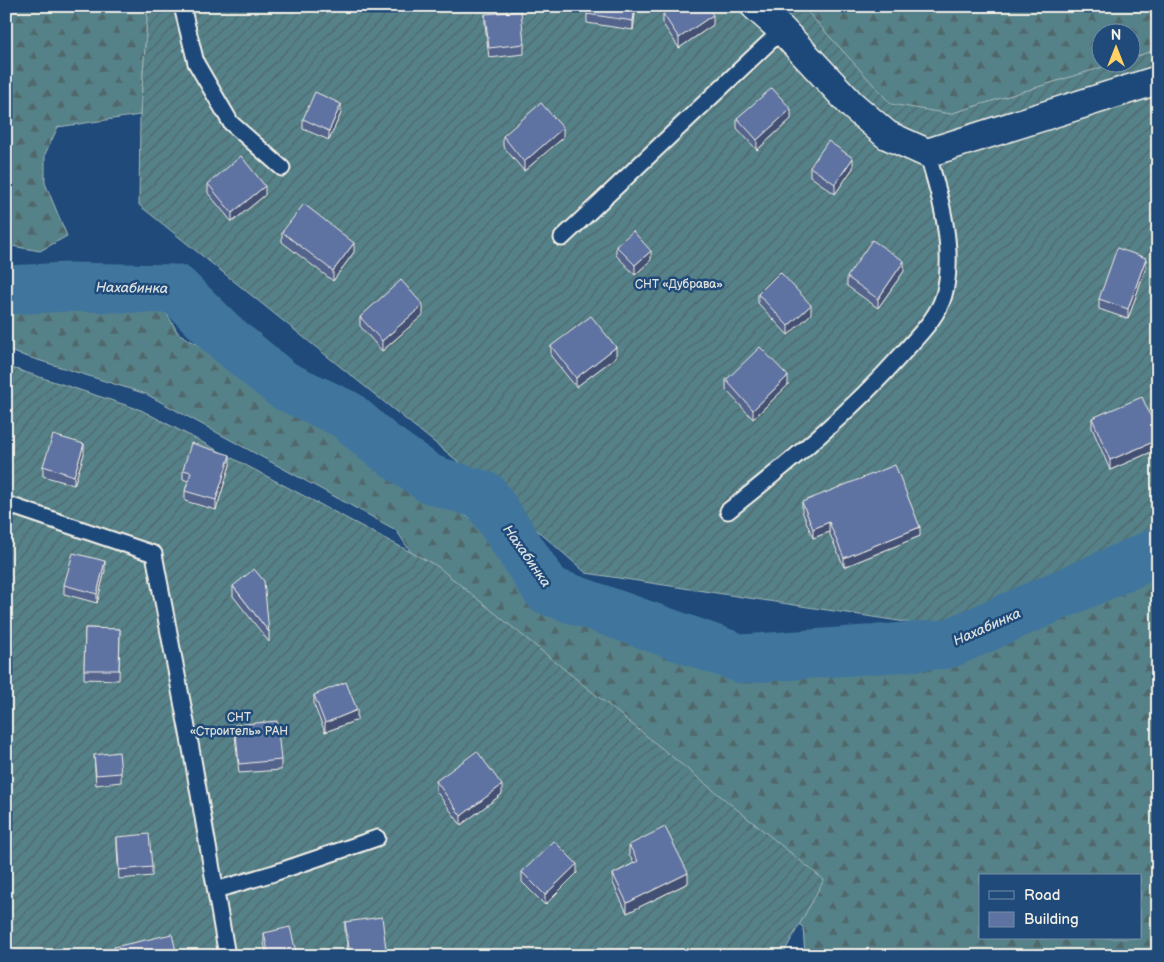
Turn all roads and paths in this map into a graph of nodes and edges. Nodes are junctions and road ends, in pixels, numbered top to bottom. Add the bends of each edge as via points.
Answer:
1 (182, 6) edge
2 (755, 6) edge
3 (782, 30) junction
4 (1158, 80) edge
5 (927, 153) junction
6 (282, 168) dead end
7 (562, 238) dead end
8 (6, 504) edge
9 (728, 512) dead end
10 (377, 838) dead end
11 (216, 890) junction
12 (227, 956) edge

1 - 6 lane via 196,63 231,123
2 - 3 street
3 - 5 street via 852,104 887,135
3 - 7 lane
4 - 5 street
5 - 9 lane via 942,200 948,255 944,295 928,325 867,394
8 - 11 lane via 154,554
10 - 11 lane
11 - 12 lane

